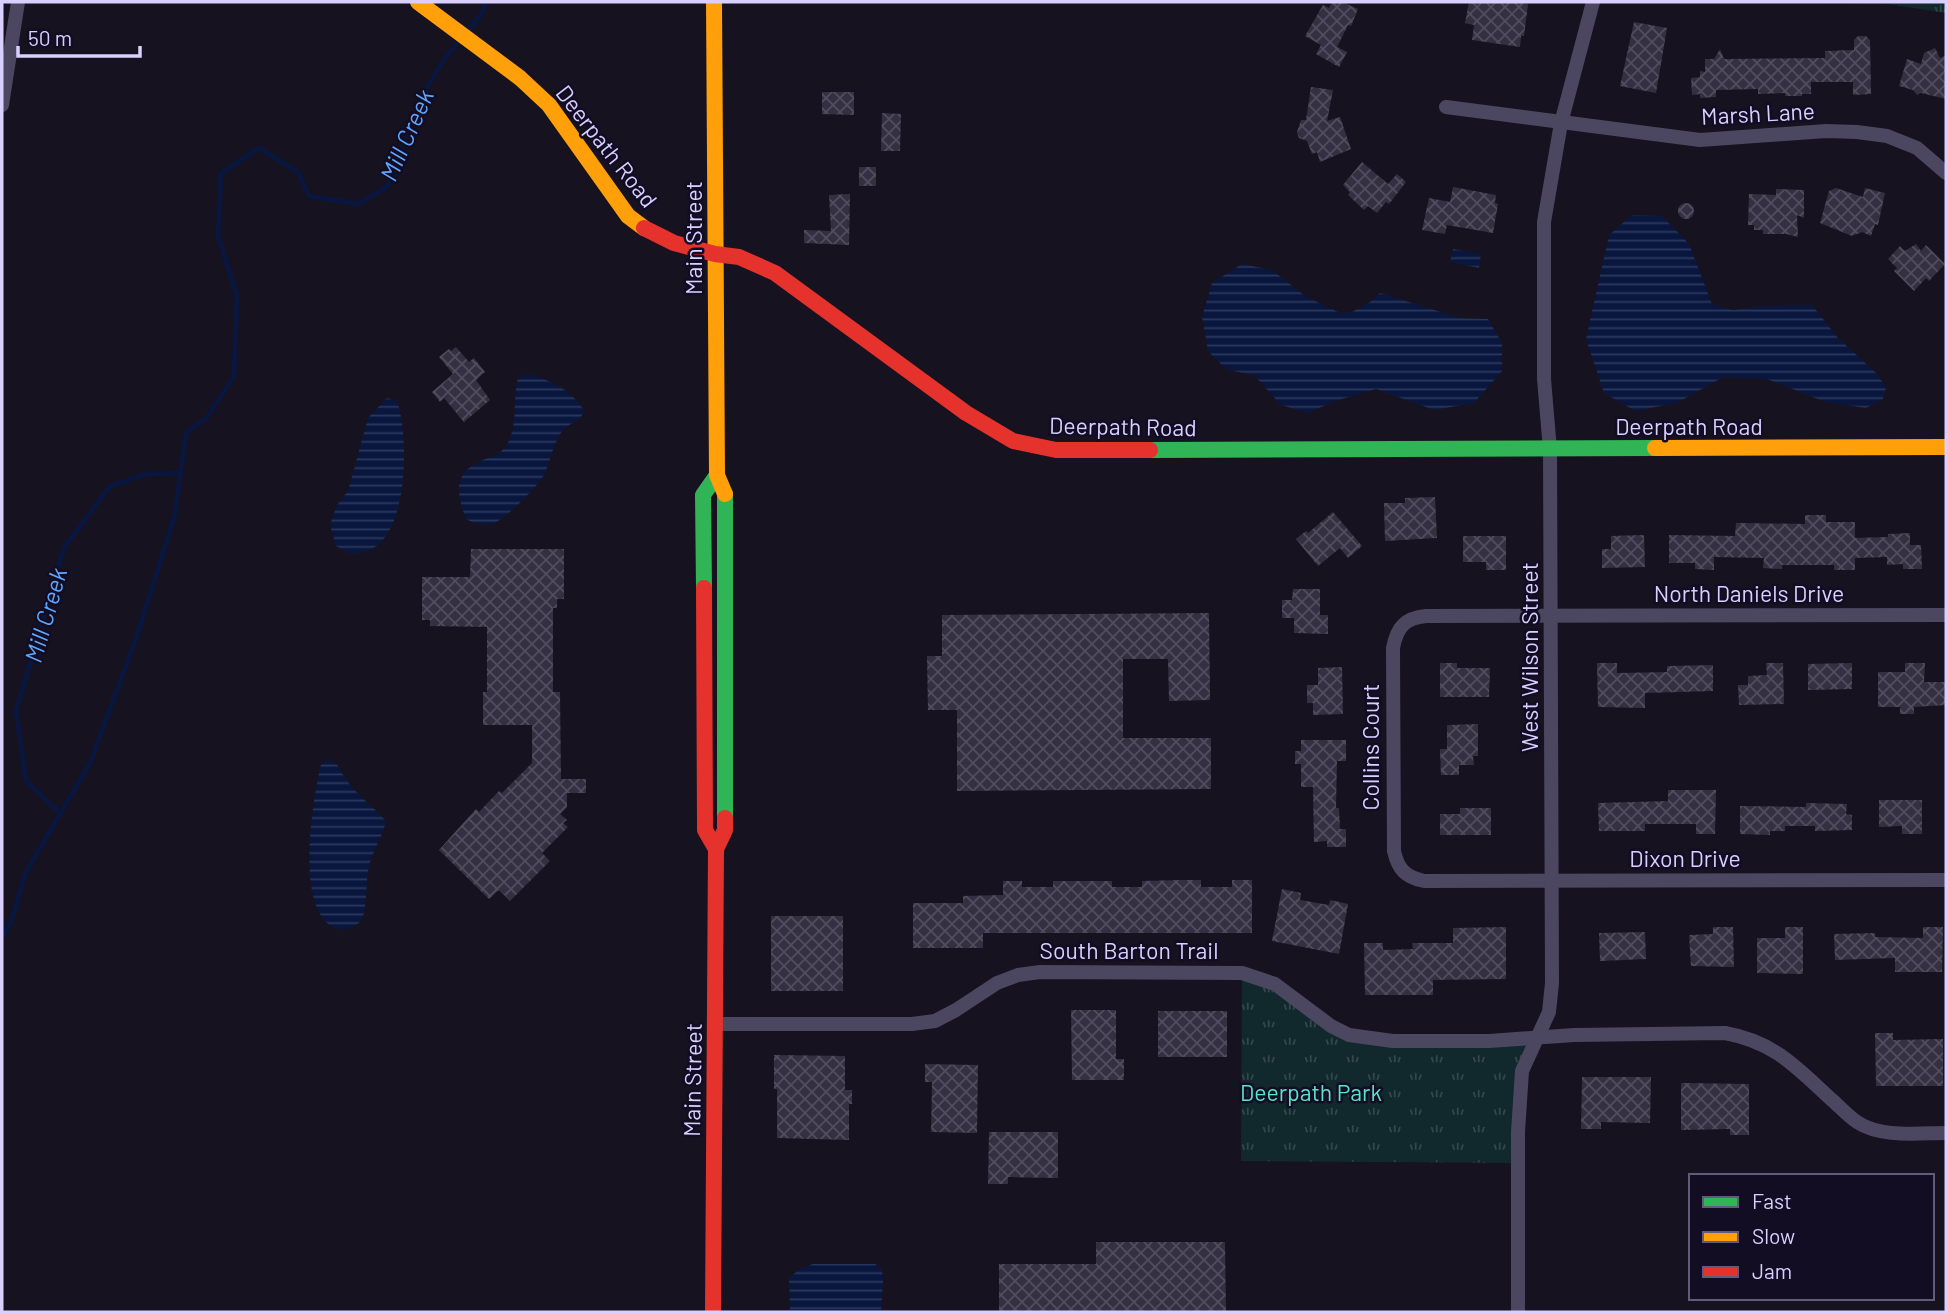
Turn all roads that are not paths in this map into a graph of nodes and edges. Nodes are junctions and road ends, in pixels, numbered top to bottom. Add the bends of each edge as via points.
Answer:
1 (18, 2) edge
2 (418, 2) edge
3 (715, 2) edge
4 (1592, 2) edge
5 (2, 105) edge
6 (1446, 107) dead end
7 (1561, 123) junction
8 (1946, 173) edge
9 (715, 254) junction
10 (1946, 447) edge
11 (1550, 450) junction
12 (1946, 615) edge
13 (1426, 616) joint
14 (1551, 616) junction
15 (1946, 880) edge
16 (1424, 881) joint
17 (1552, 881) junction
18 (716, 1024) junction
19 (1536, 1038) junction
20 (1946, 1133) edge
21 (713, 1312) edge
22 (1518, 1312) edge

1 - 5 street
2 - 9 street, Deerpath Road via 549,105 628,216 674,243
3 - 9 street, Main Street
4 - 7 street, West Wilson Street
6 - 7 street, Marsh Lane
7 - 8 street, Marsh Lane via 1700,140 1857,132 1906,142
7 - 11 street, West Wilson Street via 1544,222 1544,379
9 - 11 street, Deerpath Road via 739,257 775,273 966,413 1013,441 1056,450
9 - 18 street, Main Street via 717,475 725,495 727,765 725,830 716,849
10 - 11 street, Deerpath Road
11 - 14 street, West Wilson Street
12 - 14 street, North Daniels Drive
13 - 14 street, North Daniels Drive
13 - 16 street, Collins Court via 1402,623 1393,648 1394,850 1402,872
14 - 17 street, West Wilson Street
15 - 17 street, Dixon Drive
16 - 17 street, Dixon Drive
17 - 19 street, West Wilson Street via 1552,983 1549,1012
18 - 19 street, South Barton Trail via 912,1024 935,1021 1018,975 1228,972 1258,976 1275,984 1331,1027 1349,1035 1393,1041
18 - 21 street, Main Street
19 - 20 street, South Barton Trail via 1725,1033 1747,1037 1785,1058 1857,1123 1884,1132
19 - 22 street, West Wilson Street via 1522,1071 1519,1101

